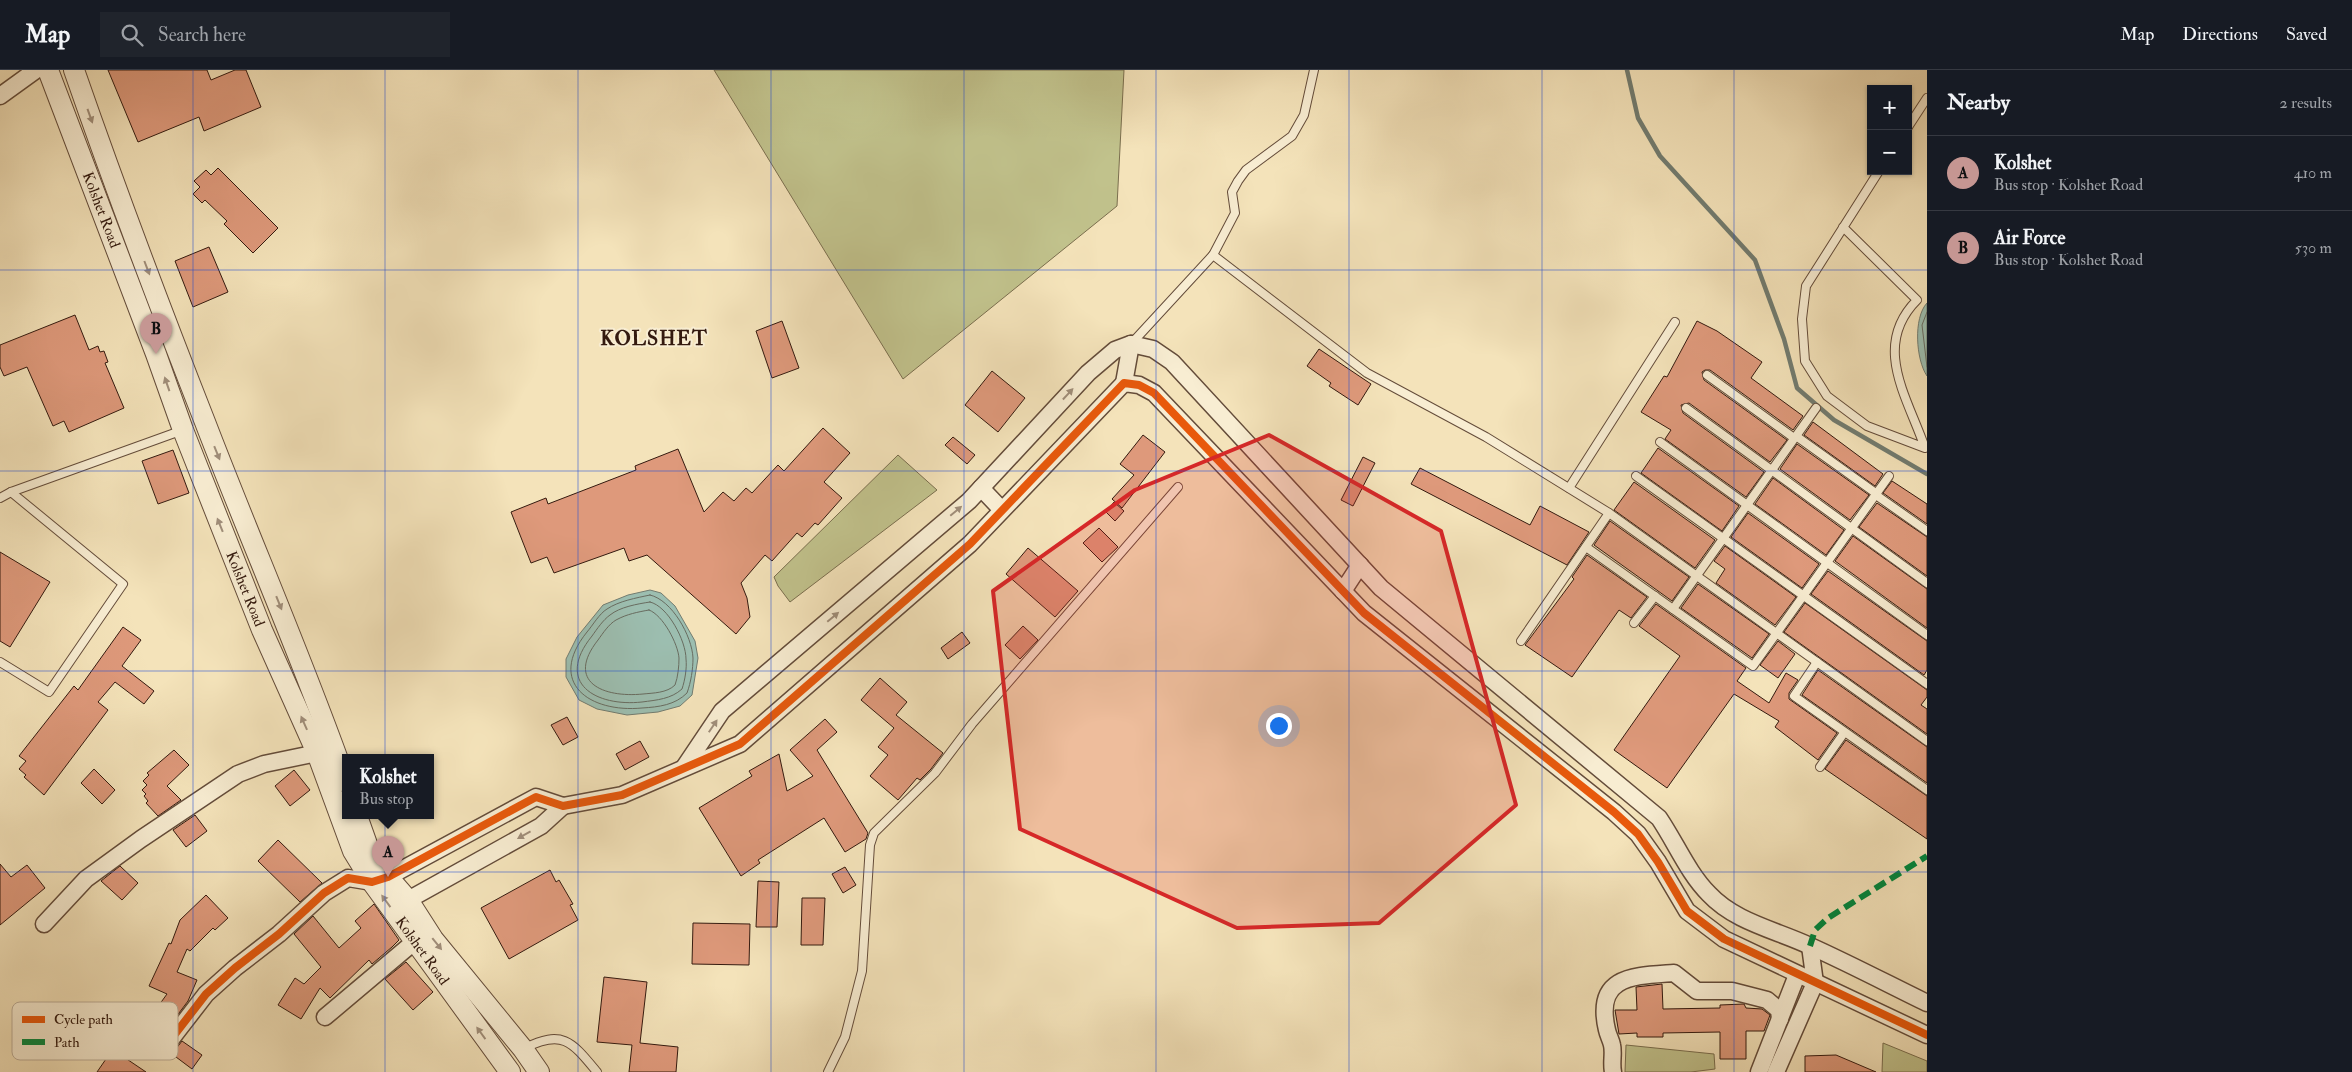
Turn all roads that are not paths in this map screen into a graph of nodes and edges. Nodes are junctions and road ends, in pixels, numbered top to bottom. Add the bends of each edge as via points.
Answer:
1 (36, 70) edge
2 (48, 70) edge
3 (74, 70) edge
4 (1314, 70) edge
5 (0, 96) edge
6 (1927, 98) edge
7 (1912, 121) edge
8 (1876, 175) edge
9 (118, 196) junction
10 (99, 206) junction
11 (1843, 227) junction
12 (1213, 255) junction
13 (1675, 322) dead end
14 (1131, 344) junction
15 (1707, 375) dead end
16 (1124, 383) junction
17 (1686, 408) dead end
18 (1816, 408) dead end
19 (204, 421) junction
20 (182, 430) junction
21 (1795, 437) junction
22 (1660, 442) dead end
23 (1771, 470) junction
24 (1636, 476) dead end
25 (1889, 476) dead end
26 (1178, 486) dead end
27 (981, 488) junction
28 (1569, 488) junction
29 (11, 492) junction
30 (1876, 494) junction
31 (0, 498) edge
32 (1747, 505) junction
33 (1002, 510) junction
34 (1609, 512) junction
35 (1852, 529) junction
36 (1927, 531) edge
37 (1722, 539) junction
38 (1586, 547) junction
39 (1828, 562) junction
40 (1360, 565) junction
41 (1696, 576) junction
42 (1927, 583) edge
43 (1343, 591) junction
44 (1655, 596) junction
45 (1804, 597) junction
46 (1673, 609) junction
47 (1634, 623) dead end
48 (1778, 633) junction
49 (1927, 636) edge
50 (1521, 641) dead end
51 (0, 662) edge
52 (1817, 662) junction
53 (1927, 684) edge
54 (1844, 733) junction
55 (1927, 741) edge
56 (325, 749) junction
57 (685, 766) junction
58 (1820, 766) dead end
59 (342, 776) edge
60 (1927, 790) edge
61 (1632, 796) junction
62 (563, 806) junction
63 (342, 811) edge
64 (1614, 812) junction
65 (344, 819) edge
66 (358, 819) edge
67 (380, 879) junction
68 (408, 900) junction
69 (44, 924) dead end
70 (414, 942) junction
71 (1810, 946) junction
72 (1797, 975) junction
73 (1815, 983) junction
74 (1927, 1003) edge
75 (325, 1017) dead end
76 (1780, 1019) junction
77 (178, 1030) edge
78 (1927, 1035) edge
79 (523, 1049) junction
80 (507, 1067) edge
81 (539, 1072) edge
82 (597, 1072) edge
83 (828, 1072) edge
84 (1613, 1072) edge
85 (1759, 1072) edge
86 (1776, 1072) edge

1 - 5 street
2 - 10 street, Kolshet Road
3 -> 9 street, Kolshet Road
4 - 12 lane via 1304,115 1292,136 1246,170 1238,181 1232,192 1235,213
6 - 7 lane
8 - 11 lane
9 - 10 street
9 -> 19 street, Kolshet Road
20 -> 10 street, Kolshet Road
11 - 11 lane via 1806,286 1802,319 1805,362 1827,396 1867,426 1925,448 1903,397 1894,347 1904,313 1917,300
12 - 14 lane
12 - 28 lane via 1367,372 1486,437
13 - 28 lane
14 - 16 street
27 -> 14 street via 1088,372 1115,350
14 - 40 street via 1153,350 1172,362
15 - 21 lane
16 - 33 street
16 - 43 street via 1139,385 1154,393
17 - 23 lane
18 - 21 lane
19 - 20 street
19 -> 56 street, Kolshet Road via 285,618
20 - 29 lane
56 -> 20 street, Kolshet Road via 262,630
21 - 23 lane
21 - 30 lane
22 - 32 lane
23 - 32 lane
23 - 35 lane
24 - 37 lane
25 - 30 lane
26 - 83 lane via 972,724 935,773 874,833 870,846 862,971 845,1037
27 - 33 street
57 -> 27 street via 722,711
28 - 34 lane
29 - 31 lane
29 - 51 lane via 123,584 49,692
30 - 35 lane
30 - 36 lane
32 - 37 lane
32 - 39 lane
33 - 57 street via 970,544 740,744
34 - 38 lane
34 - 41 lane
35 - 39 lane
35 - 42 lane
37 - 41 lane
37 - 45 lane
38 - 44 lane
38 - 50 lane
39 - 45 lane
39 - 49 lane
40 - 43 street
40 - 61 street via 1381,588
41 - 46 lane
41 - 48 lane
43 - 64 street via 1364,613
44 - 46 lane
44 - 47 lane
45 - 48 lane
45 - 53 lane
46 - 48 lane via 1753,666
48 - 52 lane
52 - 54 lane via 1794,696
52 - 55 lane
54 - 58 lane
54 - 60 lane
56 - 59 street, Kolshet Road
56 - 63 street, Kolshet Road
56 - 69 street via 238,774 149,833 86,880
57 - 62 street via 622,794
61 - 64 street
61 - 71 street via 1659,818 1693,876 1710,896 1738,916
62 - 67 street via 536,797
62 -> 68 street via 541,826
64 - 72 street via 1638,834 1687,911 1724,939
65 - 67 street, Kolshet Road via 353,851
66 - 67 street, Kolshet Road
67 - 68 street, Kolshet Road
70 -> 67 street, Kolshet Road
67 - 77 street via 348,878 324,893 206,994
68 -> 79 street, Kolshet Road via 433,939
70 - 75 street
80 -> 70 street, Kolshet Road
71 - 73 street
71 - 74 street
72 - 73 street
72 - 76 street
73 - 78 street
73 - 86 street
76 - 84 street via 1779,1010 1767,1000 1732,991 1697,992 1674,973 1630,977 1611,988 1605,999
76 - 85 street
79 - 80 street
79 - 81 street, Kolshet Road
79 - 82 lane via 542,1039 561,1039 572,1045

